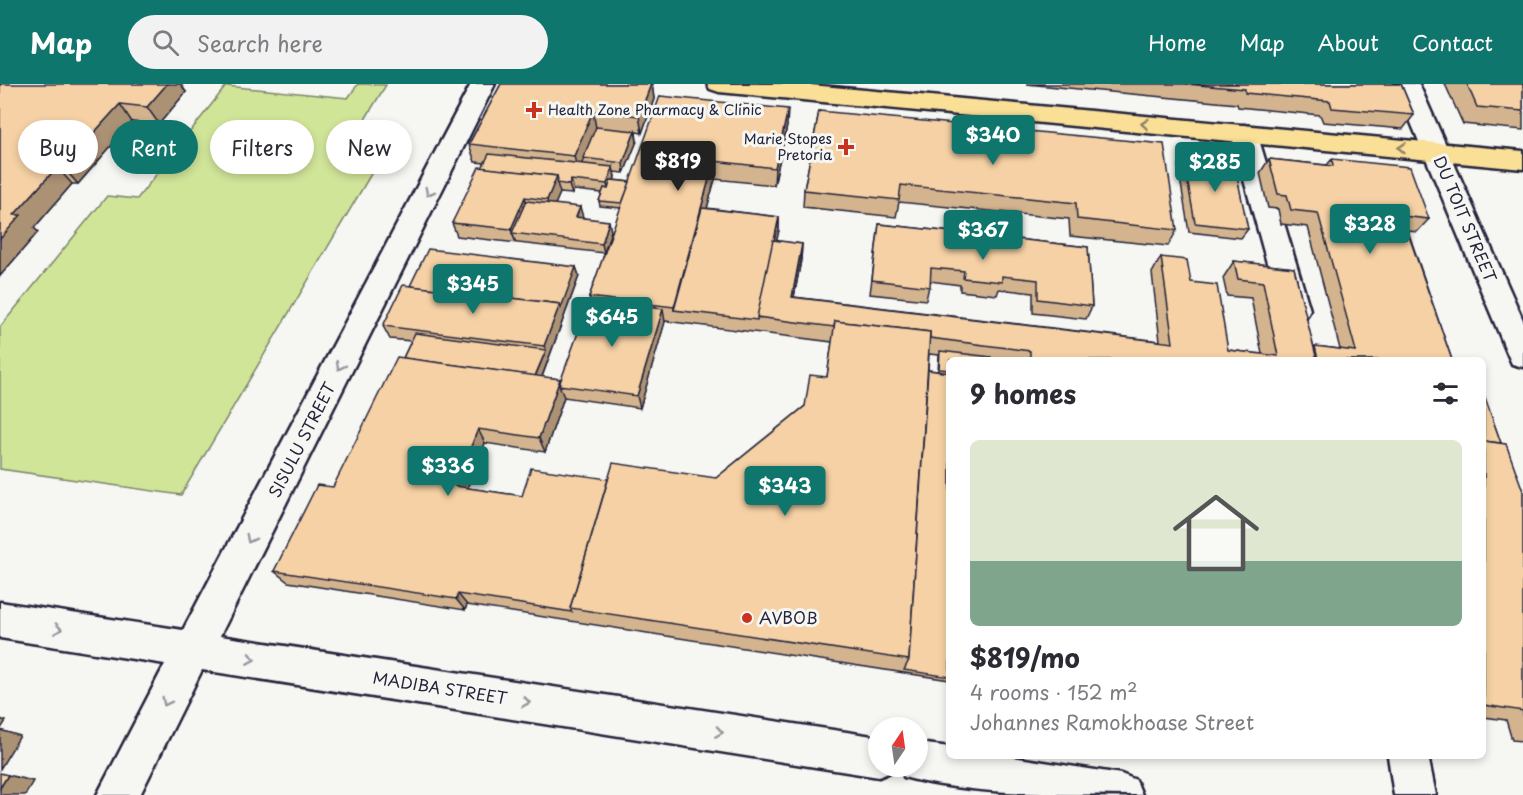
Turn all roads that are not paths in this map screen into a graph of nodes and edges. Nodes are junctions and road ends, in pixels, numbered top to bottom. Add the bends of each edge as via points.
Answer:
1 (483, 84) edge
2 (719, 84) edge
3 (1407, 84) edge
4 (1244, 133) junction
5 (1436, 151) junction
6 (1523, 160) edge
7 (1302, 336) edge
8 (1523, 355) edge
9 (0, 620) edge
10 (193, 650) junction
11 (868, 755) edge
12 (1408, 759) edge
13 (928, 765) edge
14 (118, 795) edge
15 (1121, 795) edge
16 (1415, 795) edge

1 -> 10 street, SISULU STREET
4 -> 2 main road
3 - 5 street, DU TOIT STREET
5 -> 4 main road
4 - 7 street
5 - 6 main road
5 - 8 street, DU TOIT STREET
9 -> 10 street, MADIBA STREET
10 -> 11 street, MADIBA STREET
10 -> 14 street, SISULU STREET
12 - 16 street
13 - 15 street

